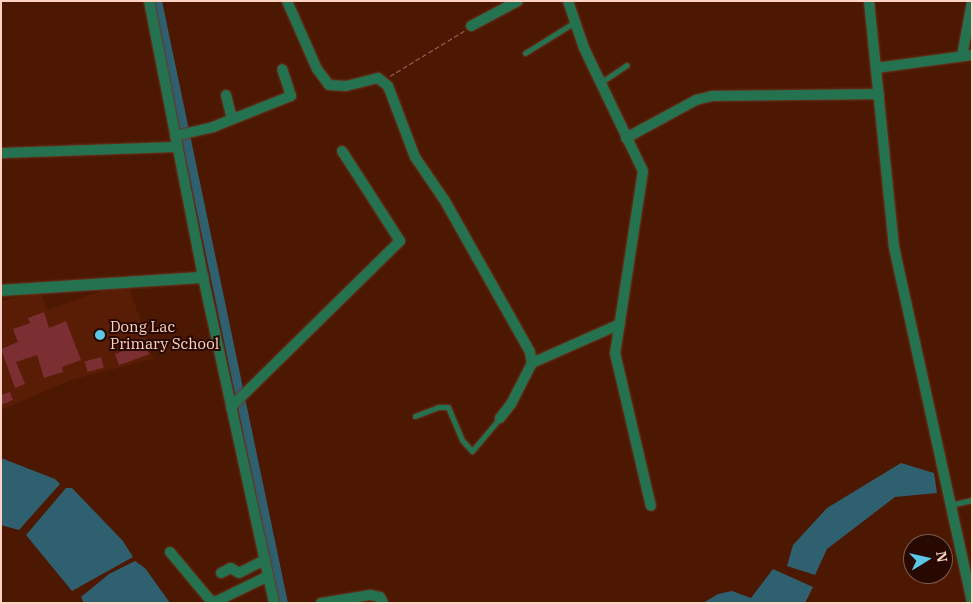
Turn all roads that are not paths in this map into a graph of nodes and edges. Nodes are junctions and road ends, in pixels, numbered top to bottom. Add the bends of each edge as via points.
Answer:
1 (149, 1) edge
2 (287, 1) edge
3 (518, 1) edge
4 (568, 1) edge
5 (870, 1) edge
6 (972, 2) edge
7 (575, 22) junction
8 (471, 26) road end
9 (525, 53) dead end
10 (967, 55) edge
11 (627, 65) dead end
12 (876, 68) junction
13 (282, 69) dead end
14 (600, 83) junction
15 (879, 94) junction
16 (226, 95) dead end
17 (232, 119) junction
18 (175, 136) junction
19 (626, 138) junction
20 (177, 147) junction
21 (342, 151) dead end
22 (1, 153) edge
23 (203, 278) junction
24 (1, 290) edge
25 (620, 324) junction
26 (532, 363) junction
27 (231, 407) junction
28 (414, 416) dead end
29 (500, 418) joint
30 (972, 500) edge
31 (651, 506) dead end
32 (950, 506) junction
33 (170, 552) dead end
34 (265, 560) junction
35 (221, 573) dead end
36 (268, 576) junction
37 (972, 602) edge
38 (274, 603) edge
39 (322, 603) edge
40 (383, 603) edge

1 - 18 street
2 - 26 street via 317,69 329,85 336,87 373,78 383,80 394,96 415,157 445,201 530,352
3 - 8 street
4 - 7 street
5 - 12 street
6 - 10 street
7 - 9 lane
7 - 14 street
10 - 12 street
11 - 14 lane
12 - 15 street
13 - 17 street via 291,96
14 - 19 street
15 - 19 street via 712,96 696,100
15 - 32 street via 894,248
16 - 17 street
17 - 18 street
18 - 20 street
19 - 25 street via 643,170
20 - 22 street
20 - 23 street
21 - 27 street via 400,241
23 - 24 street
23 - 27 street
25 - 26 street
25 - 31 street via 615,353
26 - 29 street
27 - 34 street
28 - 29 lane via 438,407 448,407 465,445 472,451
30 - 32 lane
32 - 37 street
33 - 36 street via 211,601
34 - 35 street via 238,573 231,568
34 - 36 street
36 - 38 street
39 - 40 street via 370,595 380,597

